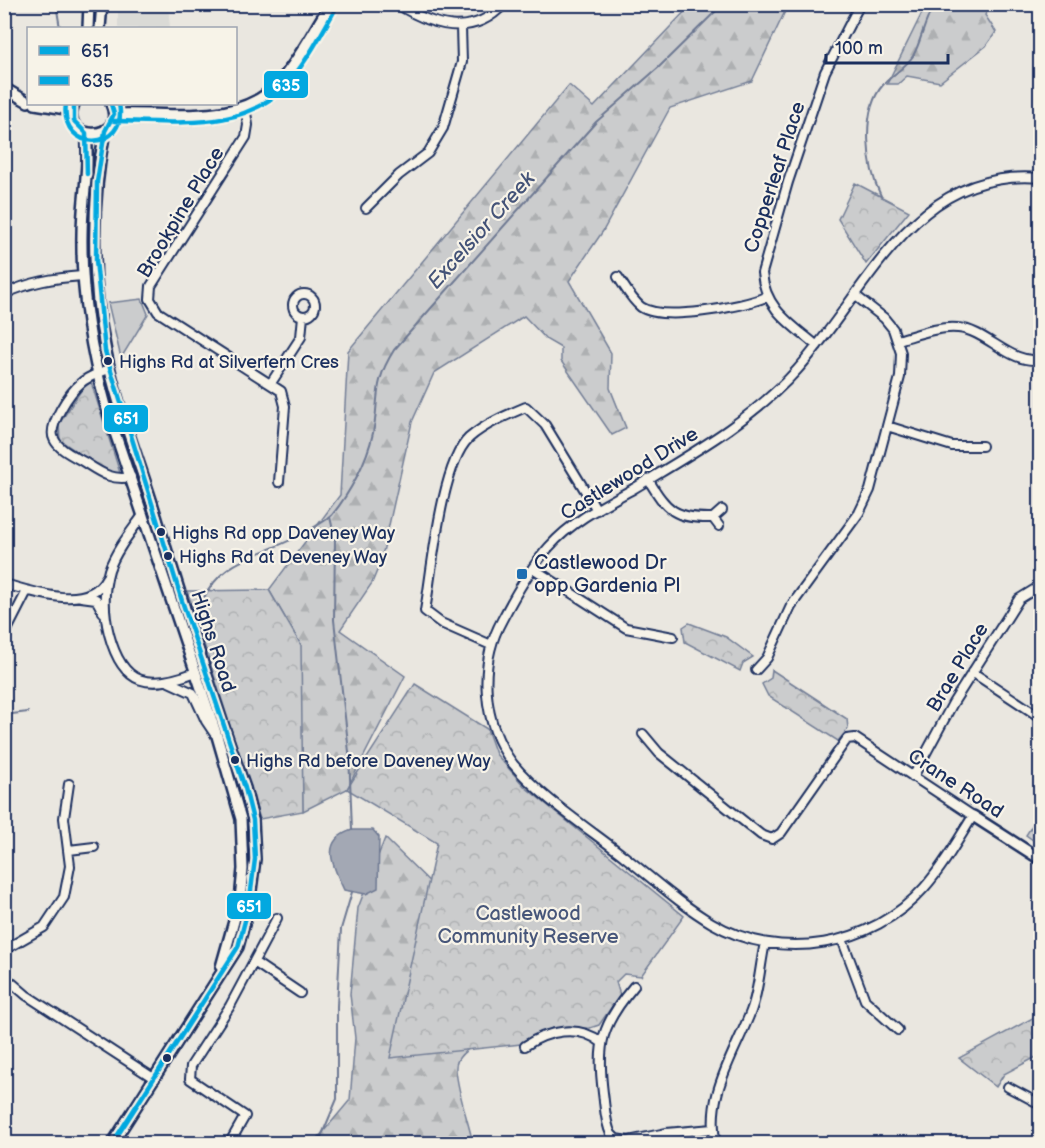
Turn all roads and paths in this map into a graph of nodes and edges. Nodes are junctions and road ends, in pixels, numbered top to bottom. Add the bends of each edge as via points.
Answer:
1 (89, 4) edge
2 (102, 4) edge
3 (330, 4) edge
4 (397, 4) edge
5 (504, 4) edge
6 (860, 4) edge
7 (88, 27) edge
8 (100, 27) edge
9 (461, 27) junction
10 (4, 87) edge
11 (27, 101) edge
12 (48, 105) edge
13 (111, 105) edge
14 (73, 107) edge
15 (244, 107) junction
16 (114, 114) junction
17 (105, 130) junction
18 (86, 133) junction
19 (1041, 178) edge
20 (366, 208) dead end
21 (82, 276) junction
22 (618, 277) dead end
23 (4, 294) edge
24 (856, 296) junction
25 (766, 297) junction
26 (303, 316) dead end
27 (898, 340) junction
28 (817, 346) junction
29 (1041, 359) edge
30 (110, 368) junction
31 (97, 375) junction
32 (271, 383) junction
33 (887, 426) junction
34 (982, 446) dead end
35 (130, 477) junction
36 (648, 479) junction
37 (279, 482) dead end
38 (597, 510) junction
39 (722, 510) dead end
40 (142, 515) junction
41 (713, 518) junction
42 (719, 526) dead end
43 (534, 569) junction
44 (108, 573) junction
45 (4, 584) edge
46 (1041, 586) edge
47 (27, 591) junction
48 (71, 597) junction
49 (106, 621) junction
50 (4, 636) edge
51 (194, 636) junction
52 (673, 637) dead end
53 (491, 645) junction
54 (756, 670) dead end
55 (196, 672) junction
56 (972, 672) junction
57 (169, 682) junction
58 (1041, 717) edge
59 (643, 735) dead end
60 (217, 736) junction
61 (913, 777) junction
62 (69, 783) dead end
63 (973, 816) junction
64 (94, 847) dead end
65 (69, 850) junction
66 (1041, 859) edge
67 (277, 918) dead end
68 (842, 939) junction
69 (765, 943) junction
70 (4, 950) edge
71 (254, 962) junction
72 (4, 976) edge
73 (217, 981) junction
74 (633, 986) dead end
75 (300, 993) dead end
76 (898, 1030) dead end
77 (601, 1042) junction
78 (525, 1046) dead end
79 (155, 1079) junction
80 (1008, 1087) dead end
81 (1041, 1104) edge
82 (713, 1128) junction
83 (112, 1143) edge
84 (229, 1143) edge
85 (716, 1143) edge

1 - 7 street
2 - 8 street
3 - 15 street via 284,78
4 - 9 street via 430,23
5 - 9 street via 489,16
6 - 25 street, Copperleaf Place via 825,72 788,182 764,260
9 - 20 street via 462,62 443,128 428,153
10 - 11 street
12 - 14 street
13 - 16 street
14 - 18 street via 75,124
15 - 16 street via 215,113
15 - 32 street, Brookpine Place via 246,137 151,286 150,299 158,312
16 - 17 street
17 - 18 street via 99,134
17 - 30 street, Highs Road via 97,182 96,260 98,303
18 - 21 street, Highs Road via 89,158
19 - 24 street, Castlewood Drive via 990,181 958,191 926,211 902,235
21 - 23 street via 51,279
21 - 31 street, Highs Road
22 - 25 street via 641,306 658,313 727,308
24 - 27 street via 884,318
24 - 28 street, Castlewood Drive
25 - 28 street via 778,314
26 - 32 street via 301,337
27 - 29 street via 957,327 1026,360
27 - 33 street via 902,364
28 - 36 street, Castlewood Drive via 786,383 747,417
30 - 31 street
30 - 51 street, Highs Road
31 - 35 street, Highs Road
31 - 35 street via 78,385 54,422 52,435 58,445 106,476
32 - 37 street, Brookpine Place via 281,391 285,406
33 - 34 street via 952,446
33 - 54 street via 865,503 795,600 767,658
35 - 40 street, Highs Road
36 - 38 street, Castlewood Drive
36 - 41 street via 674,512 688,518
38 - 43 street, Castlewood Drive via 559,537
38 - 53 street via 545,425 526,406 470,437 457,454 450,474 425,611 441,623
39 - 41 street
40 - 44 street
40 - 55 street, Highs Road
41 - 42 street
43 - 52 street via 626,628
43 - 53 street, Castlewood Drive
44 - 48 street via 100,587
44 - 49 street
45 - 47 street
46 - 56 street, Brae Place via 1019,599
47 - 48 street
47 - 50 street
48 - 49 street via 96,599
49 - 57 street via 120,665 145,681
51 - 55 street via 201,666
51 - 73 street, Highs Road via 253,820 255,859 243,933
53 - 69 street, Castlewood Drive via 486,676 488,706 496,734 514,765 683,903 727,931
55 - 57 street
55 - 60 street, Highs Road
56 - 58 street
56 - 61 street, Brae Place
57 - 60 street via 193,693
59 - 61 street, Crane Road via 658,753 761,835 772,839 781,833 851,737
60 - 73 street, Highs Road via 242,819 243,852 240,900
61 - 63 street, Crane Road
62 - 65 street via 63,818
63 - 66 street, Crane Road
63 - 68 street, Castlewood Drive via 935,873 910,902 878,925
64 - 65 street
65 - 70 street via 69,880 56,911 44,927
67 - 71 street
68 - 69 street, Castlewood Drive via 806,945
68 - 76 street via 865,1000
69 - 82 street via 752,1010 716,1090
71 - 75 street
71 - 84 street via 189,1074 190,1079 245,1116
72 - 79 street via 26,995
73 - 79 street, Highs Road
74 - 77 street via 606,1023
77 - 78 street via 589,1035 559,1032 544,1034
77 - 82 street via 599,1061 607,1126 616,1139 628,1141
79 - 83 street, Highs Road
80 - 81 street
82 - 85 street

